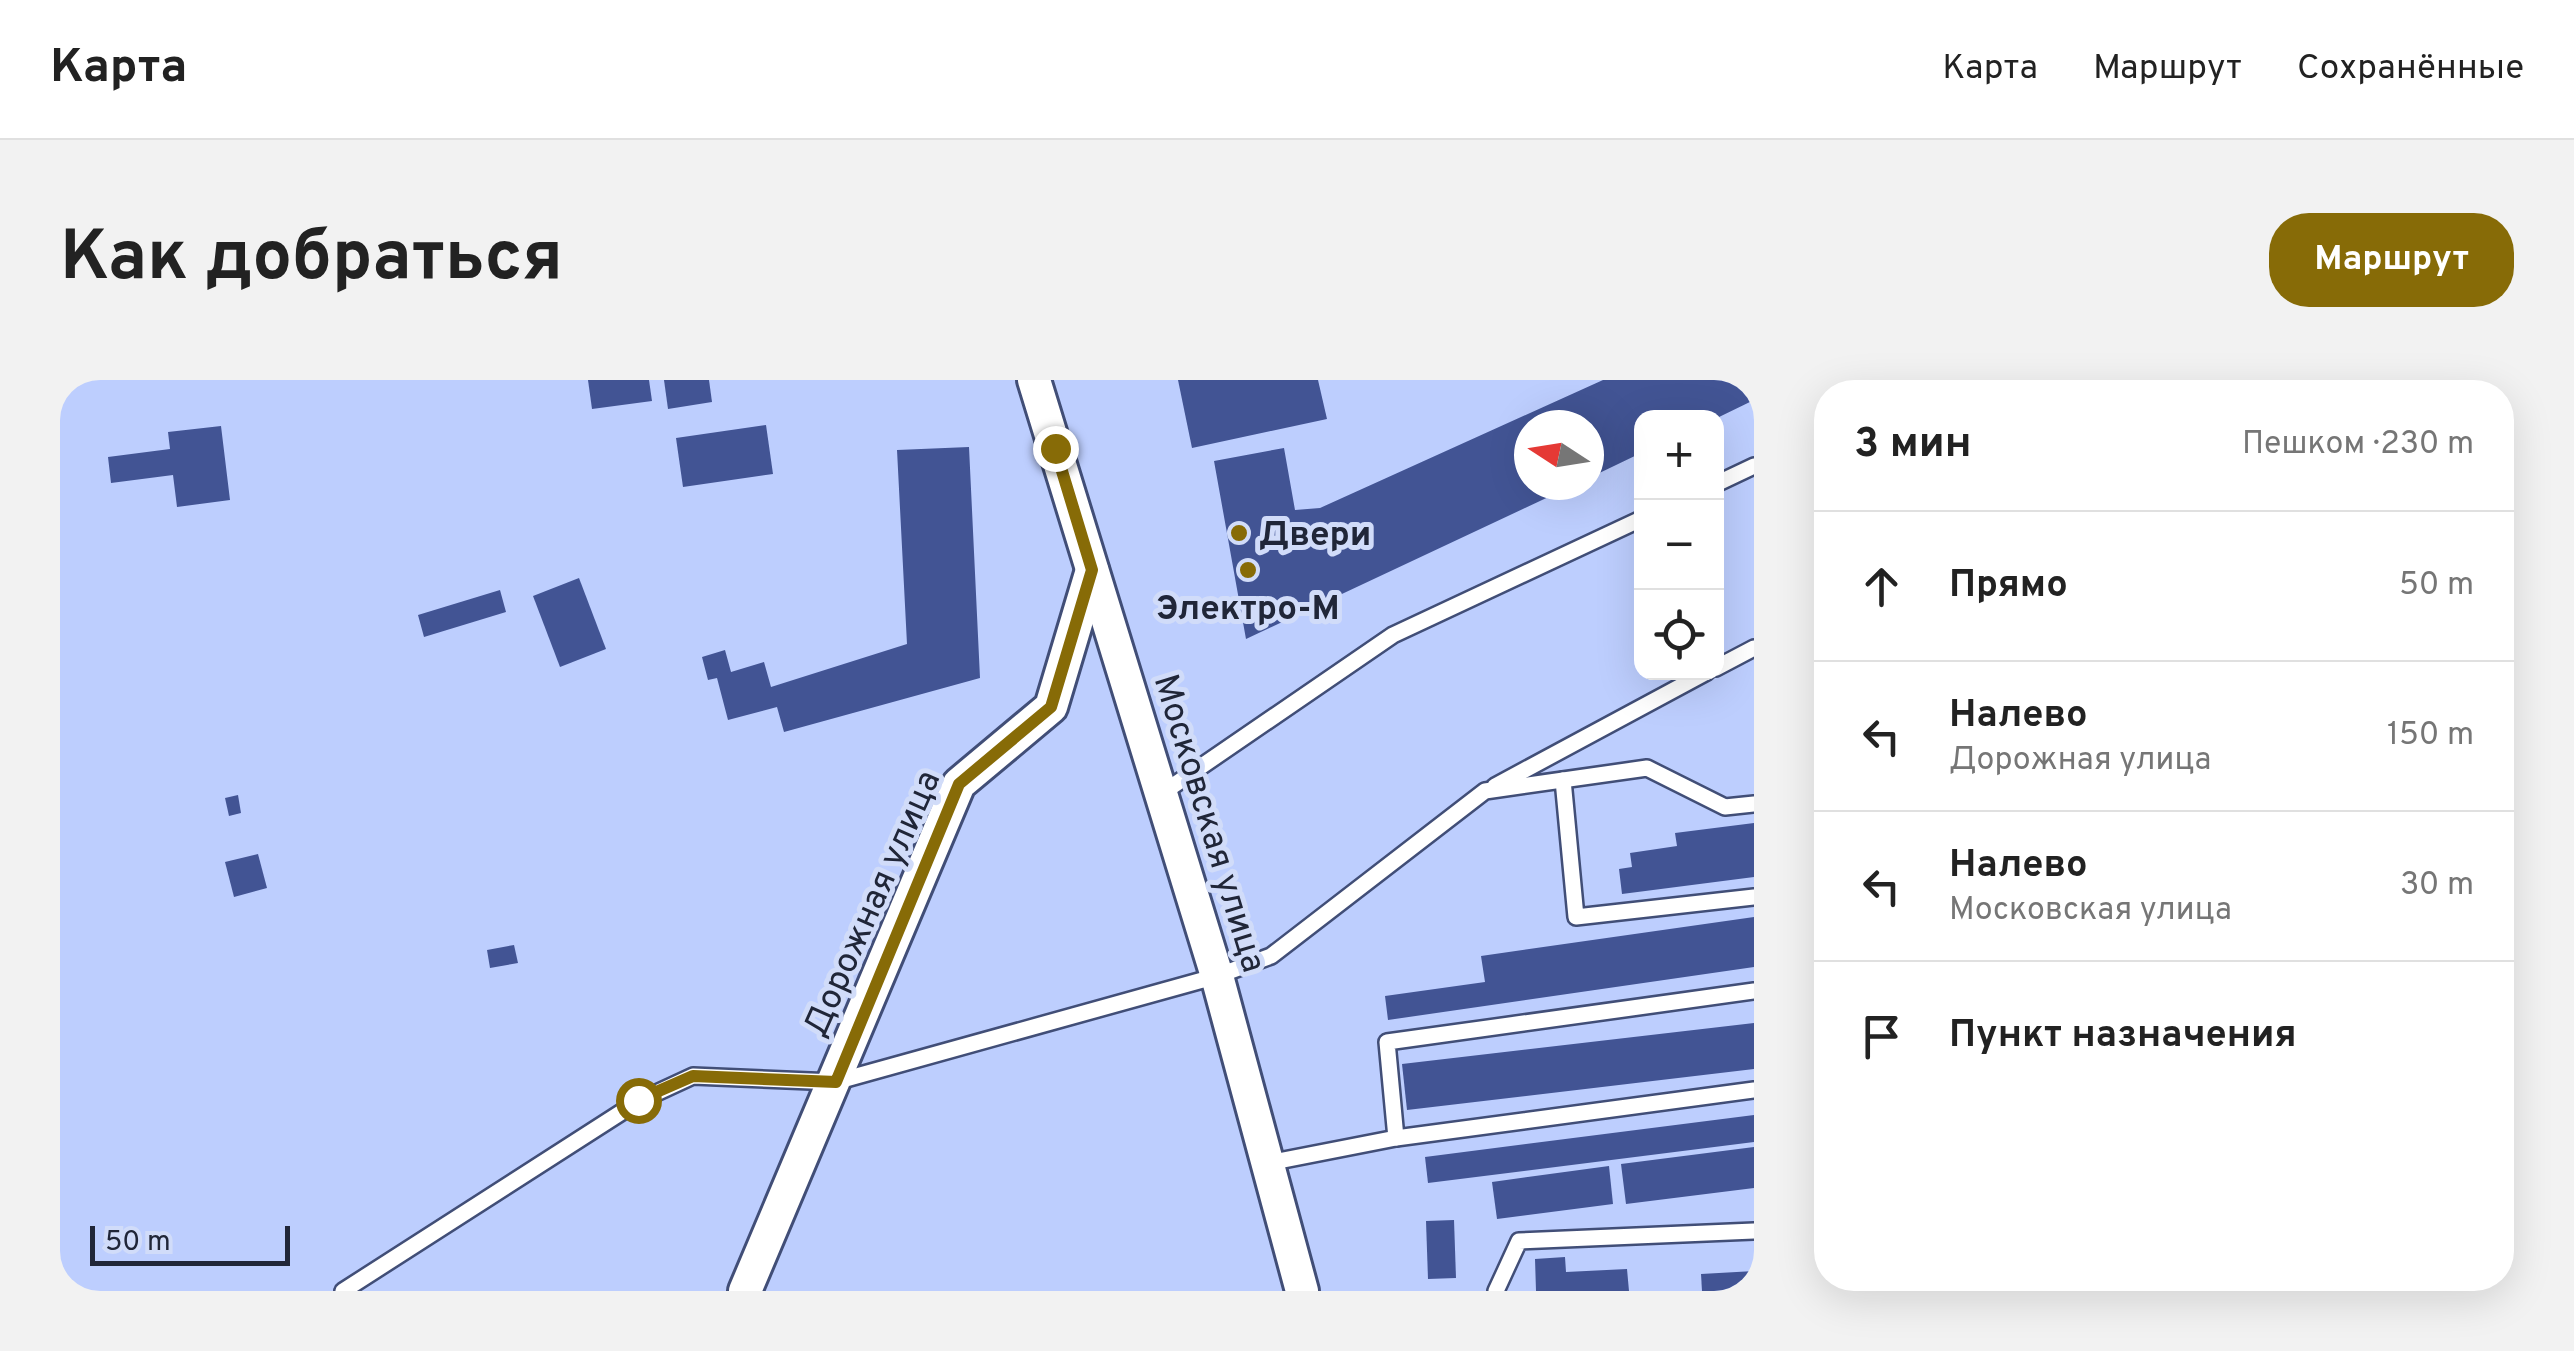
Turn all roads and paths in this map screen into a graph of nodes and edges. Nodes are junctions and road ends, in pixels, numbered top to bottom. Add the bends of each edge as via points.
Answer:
1 (1034, 380) edge
2 (1754, 466) edge
3 (1724, 480) edge
4 (1634, 523) edge
5 (1092, 570) junction
6 (1754, 648) edge
7 (1724, 664) edge
8 (1692, 680) edge
9 (1563, 780) junction
10 (1485, 791) junction
11 (1161, 794) junction
12 (1754, 804) edge
13 (1754, 897) edge
14 (1217, 976) junction
15 (1754, 991) edge
16 (836, 1082) junction
17 (1754, 1090) edge
18 (1396, 1138) junction
19 (1268, 1163) junction
20 (1754, 1231) edge
21 (342, 1291) edge
22 (745, 1291) edge
23 (1302, 1291) edge
24 (1496, 1291) edge

1 - 5 street, Московская улица
2 - 3 lane
4 - 11 lane via 1393,636
5 - 11 street, Московская улица
5 - 16 street, Дорожная улица via 1051,707 959,784
6 - 7 lane
8 - 10 lane
9 - 10 lane
9 - 12 lane via 1647,768 1724,807
9 - 13 lane via 1576,917
10 - 14 lane via 1271,956
11 - 14 street, Московская улица
14 - 16 lane
14 - 19 street, Московская улица
15 - 18 lane via 1387,1042
16 - 21 lane via 693,1076 638,1100
16 - 22 street, Дорожная улица
17 - 18 lane
18 - 19 lane
19 - 23 street, Московская улица
20 - 24 lane via 1519,1241

